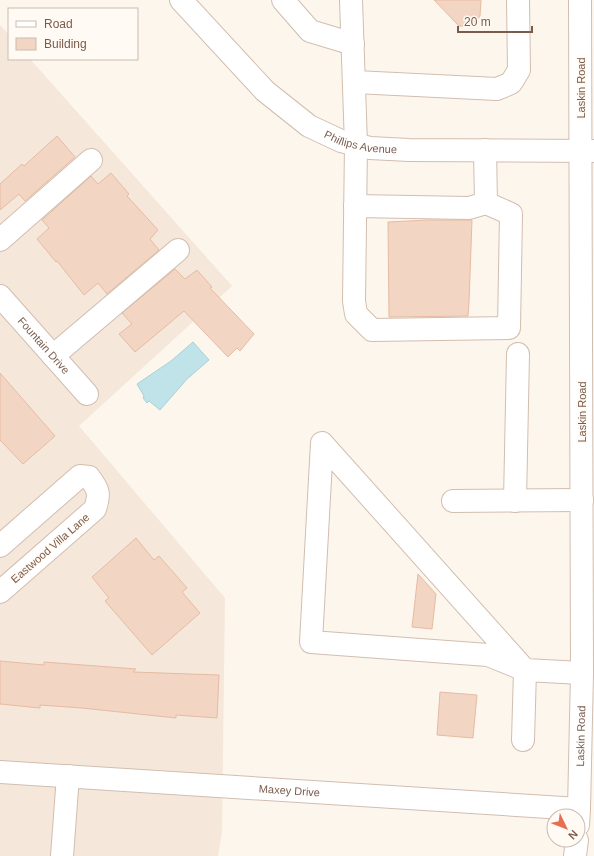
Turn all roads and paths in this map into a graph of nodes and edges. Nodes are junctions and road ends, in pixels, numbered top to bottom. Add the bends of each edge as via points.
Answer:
1 (181, 0) edge
2 (283, 0) edge
3 (351, 0) edge
4 (518, 0) edge
5 (580, 0) edge
6 (353, 44) junction
7 (355, 82) junction
8 (356, 145) junction
9 (485, 150) junction
10 (588, 151) edge
11 (92, 160) dead end
12 (486, 203) junction
13 (355, 206) junction
14 (0, 240) edge
15 (178, 250) dead end
16 (0, 296) edge
17 (518, 354) dead end
18 (53, 356) junction
19 (87, 394) dead end
20 (582, 500) junction
21 (453, 501) dead end
22 (515, 501) junction
23 (0, 546) edge
24 (0, 592) edge
25 (525, 670) junction
26 (582, 673) junction
27 (523, 740) dead end
28 (0, 772) edge
29 (68, 776) junction
30 (579, 808) edge
31 (546, 814) edge
32 (62, 856) edge

1 - 8 street, Phillips Avenue via 265,91 309,126
2 - 6 street via 310,31
3 - 6 street
4 - 7 street via 519,70 511,83 497,89
5 - 10 street, Laskin Road
6 - 7 street
7 - 8 street
8 - 9 street, Phillips Avenue via 402,150
8 - 13 street
9 - 10 street, Phillips Avenue
9 - 12 street
10 - 20 street, Laskin Road
11 - 14 street
12 - 13 street via 468,208
12 - 13 street via 511,214 509,328 372,330 356,314 354,301
15 - 18 street
16 - 18 street, Fountain Drive
17 - 22 street
18 - 19 street, Fountain Drive
20 - 22 street
20 - 26 street, Laskin Road
21 - 22 street
23 - 24 street, Eastwood Villa Lane via 80,476 90,477 97,487 95,509
25 - 25 street via 488,655 311,642 322,443
25 - 26 street
25 - 27 street
26 - 30 street, Laskin Road
28 - 29 street, Maxey Drive
29 - 31 street, Maxey Drive
29 - 32 street

